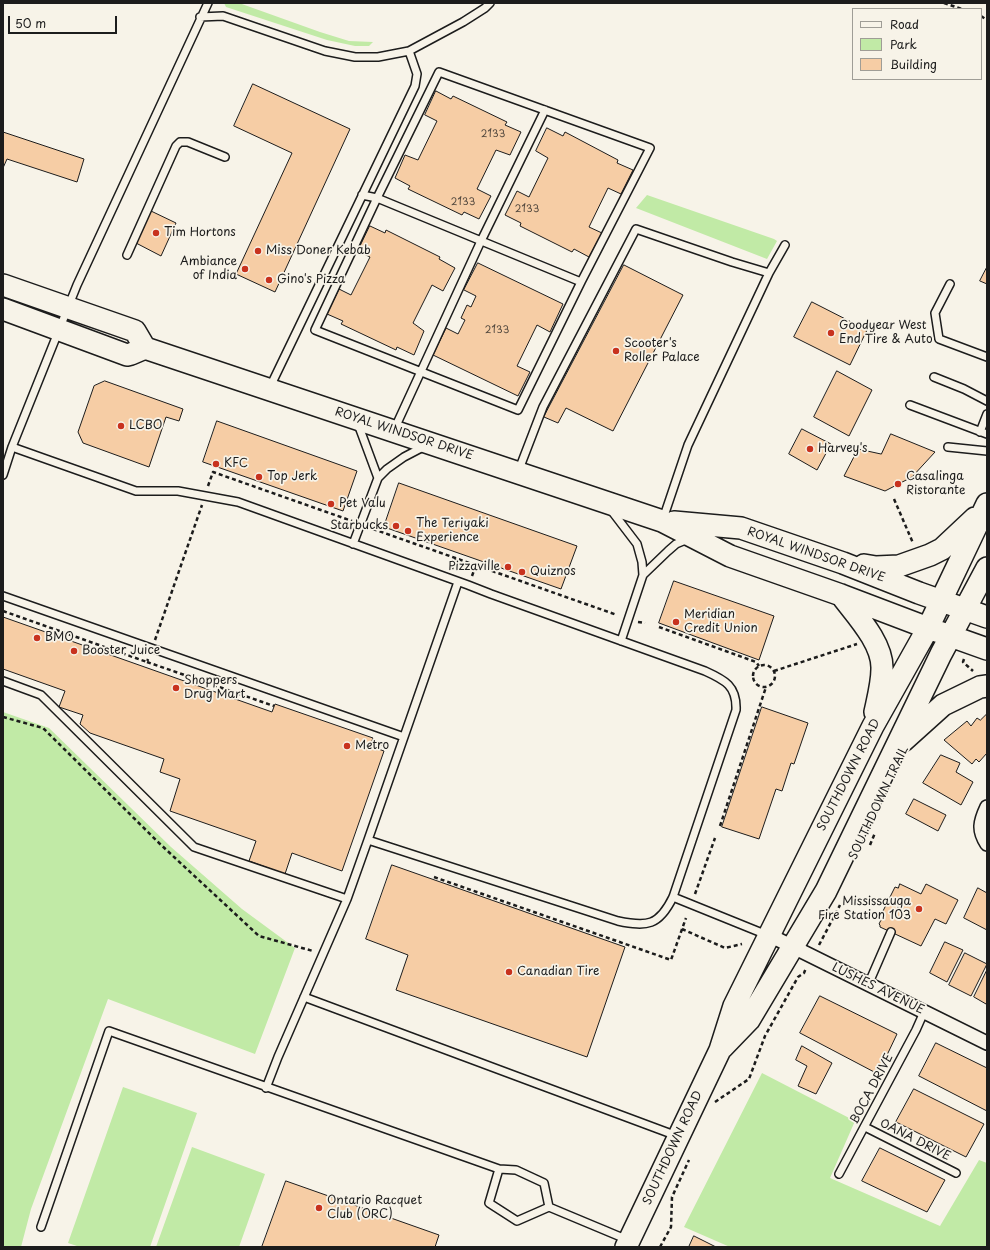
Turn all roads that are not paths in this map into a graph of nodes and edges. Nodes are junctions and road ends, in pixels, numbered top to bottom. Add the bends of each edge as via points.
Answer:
1 (208, 3) edge
2 (490, 3) edge
3 (200, 17) junction
4 (409, 51) junction
5 (545, 110) junction
6 (225, 157) dead end
7 (362, 195) junction
8 (377, 198) junction
9 (481, 241) junction
10 (785, 245) dead end
11 (127, 255) dead end
12 (770, 273) junction
13 (581, 282) junction
14 (950, 284) dead end
15 (3, 285) edge
16 (68, 307) junction
17 (3, 309) edge
18 (58, 330) junction
19 (145, 348) junction
20 (987, 357) edge
21 (420, 372) junction
22 (934, 377) dead end
23 (269, 389) junction
24 (987, 401) edge
25 (910, 405) dead end
26 (987, 414) edge
27 (356, 418) junction
28 (394, 431) junction
29 (983, 433) edge
30 (430, 443) junction
31 (12, 447) junction
32 (948, 447) dead end
33 (987, 451) edge
34 (518, 472) junction
35 (3, 474) edge
36 (378, 478) junction
37 (603, 501) junction
38 (985, 507) edge
39 (662, 521) junction
40 (692, 536) junction
41 (354, 544) junction
42 (843, 563) junction
43 (987, 568) edge
44 (643, 575) junction
45 (458, 582) junction
46 (841, 594) junction
47 (3, 596) edge
48 (940, 601) junction
49 (965, 610) junction
50 (987, 617) edge
51 (928, 628) junction
52 (951, 636) junction
53 (621, 641) junction
54 (987, 649) edge
55 (982, 681) edge
56 (3, 682) edge
57 (873, 726) junction
58 (404, 738) junction
59 (894, 750) junction
60 (987, 807) edge
61 (368, 840) junction
62 (987, 844) edge
63 (673, 897) junction
64 (347, 899) junction
65 (891, 932) dead end
66 (769, 935) junction
67 (792, 947) junction
68 (868, 985) junction
69 (304, 997) junction
70 (924, 1012) junction
71 (987, 1043) edge
72 (720, 1050) junction
73 (266, 1088) junction
74 (864, 1127) junction
75 (678, 1136) junction
76 (499, 1168) junction
77 (956, 1173) dead end
78 (839, 1174) dead end
79 (549, 1207) junction
80 (41, 1227) dead end
81 (628, 1244) edge

1 - 3 lane
2 - 4 lane via 463,22
3 - 4 lane via 223,16 325,51 355,57 378,57
3 - 16 lane
4 - 7 lane via 418,74 415,86
5 - 8 lane via 439,72
5 - 9 lane
5 - 13 lane via 650,148
6 - 11 lane via 188,142 180,142
7 - 8 lane
7 - 23 lane
8 - 9 lane
8 - 21 lane via 315,330
9 - 13 lane
9 - 21 lane
10 - 12 lane
12 - 34 lane via 636,229 543,407
12 - 39 lane via 688,446
13 - 21 lane via 518,410
14 - 20 lane via 935,313 939,339
15 - 16 main road
16 - 18 lane
16 - 19 main road via 135,331
17 - 18 main road
18 - 19 main road via 127,355
18 - 31 lane
19 - 23 main road, ROYAL WINDSOR DRIVE
21 - 28 lane
22 - 24 lane
23 - 27 main road, ROYAL WINDSOR DRIVE
25 - 29 lane
26 - 29 lane
27 - 28 main road, ROYAL WINDSOR DRIVE
27 - 36 lane
28 - 30 main road, ROYAL WINDSOR DRIVE
30 - 34 main road, ROYAL WINDSOR DRIVE
30 - 36 lane via 404,457
31 - 35 lane
31 - 41 lane via 136,491 178,491 238,502
32 - 33 lane
34 - 37 main road, ROYAL WINDSOR DRIVE
36 - 41 lane
37 - 39 main road, ROYAL WINDSOR DRIVE
37 - 44 lane via 637,544
38 - 42 main road via 942,548 930,555 899,566 876,567
38 - 48 main road, SOUTHDOWN ROAD
39 - 40 main road, ROYAL WINDSOR DRIVE
39 - 42 main road, ROYAL WINDSOR DRIVE via 741,528
40 - 44 lane via 676,544
40 - 46 main road, ROYAL WINDSOR DRIVE via 730,556
41 - 45 lane
42 - 48 main road, ROYAL WINDSOR DRIVE
43 - 49 main road, SOUTHDOWN ROAD
44 - 53 lane
45 - 53 lane
45 - 58 lane
46 - 51 main road, ROYAL WINDSOR DRIVE
46 - 57 main road via 873,638 879,652 882,669
47 - 58 lane
48 - 49 main road, ROYAL WINDSOR DRIVE
48 - 51 main road, SOUTHDOWN ROAD
49 - 50 main road, ROYAL WINDSOR DRIVE
49 - 52 main road, SOUTHDOWN ROAD
51 - 52 main road, ROYAL WINDSOR DRIVE
51 - 57 main road, SOUTHDOWN ROAD
52 - 54 main road, ROYAL WINDSOR DRIVE
52 - 59 main road, SOUTHDOWN ROAD
53 - 63 lane via 722,679 732,687 736,699 736,710
55 - 59 main road via 980,687 943,705
56 - 64 lane via 41,695 194,847
57 - 66 main road, SOUTHDOWN ROAD
58 - 61 lane
59 - 67 main road, SOUTHDOWN ROAD via 826,891
60 - 62 street via 980,824
61 - 63 lane via 636,925 649,924 659,918 667,910
61 - 64 lane
63 - 66 lane
64 - 69 lane
65 - 68 lane
66 - 67 street, LUSHES AVENUE
66 - 72 main road, SOUTHDOWN ROAD via 734,1006
67 - 68 street, LUSHES AVENUE
67 - 72 main road, SOUTHDOWN ROAD via 749,1020
68 - 70 street, LUSHES AVENUE
69 - 73 lane
69 - 75 lane
70 - 71 street, LUSHES AVENUE
70 - 74 lane, BOCA DRIVE
72 - 75 main road, SOUTHDOWN ROAD
73 - 76 lane
73 - 80 lane via 109,1031
74 - 77 lane, OANA DRIVE
74 - 78 lane, BOCA DRIVE
75 - 81 main road, SOUTHDOWN ROAD
76 - 79 lane via 516,1170 544,1183
76 - 79 lane via 489,1203 517,1221
79 - 81 lane

